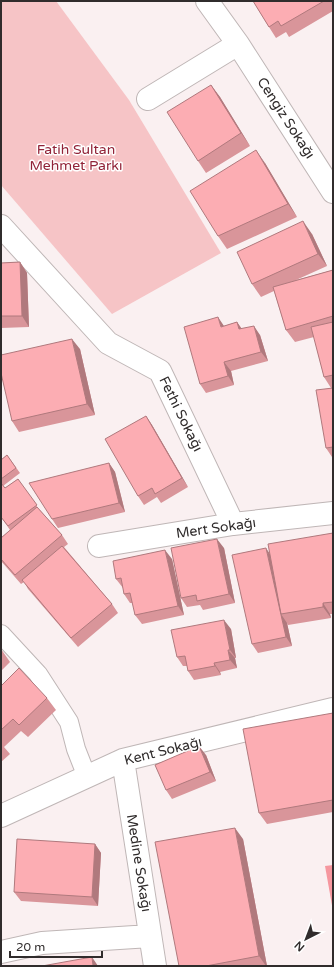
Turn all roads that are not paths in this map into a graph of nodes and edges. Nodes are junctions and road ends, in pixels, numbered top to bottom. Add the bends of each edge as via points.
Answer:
1 (207, 1) edge
2 (238, 44) junction
3 (148, 99) dead end
4 (333, 192) edge
5 (1, 226) edge
6 (333, 513) edge
7 (233, 524) junction
8 (99, 546) dead end
9 (1, 634) edge
10 (333, 709) edge
11 (123, 760) junction
12 (87, 777) junction
13 (1, 816) edge
14 (150, 936) junction
15 (1, 952) edge
16 (154, 966) edge

1 - 2 street, Cengiz Sokağı
2 - 3 street
2 - 4 street, Cengiz Sokağı
5 - 7 street, Fethi Sokağı via 108,343 160,371
6 - 7 street, Mert Sokağı
7 - 8 street, Mert Sokağı
9 - 12 lane via 38,674 69,722
10 - 11 street, Kent Sokağı
11 - 12 street, Kent Sokağı
11 - 14 street, Medine Sokağı
12 - 13 street, Kent Sokağı
14 - 15 street via 42,943
14 - 16 street, Medine Sokağı

